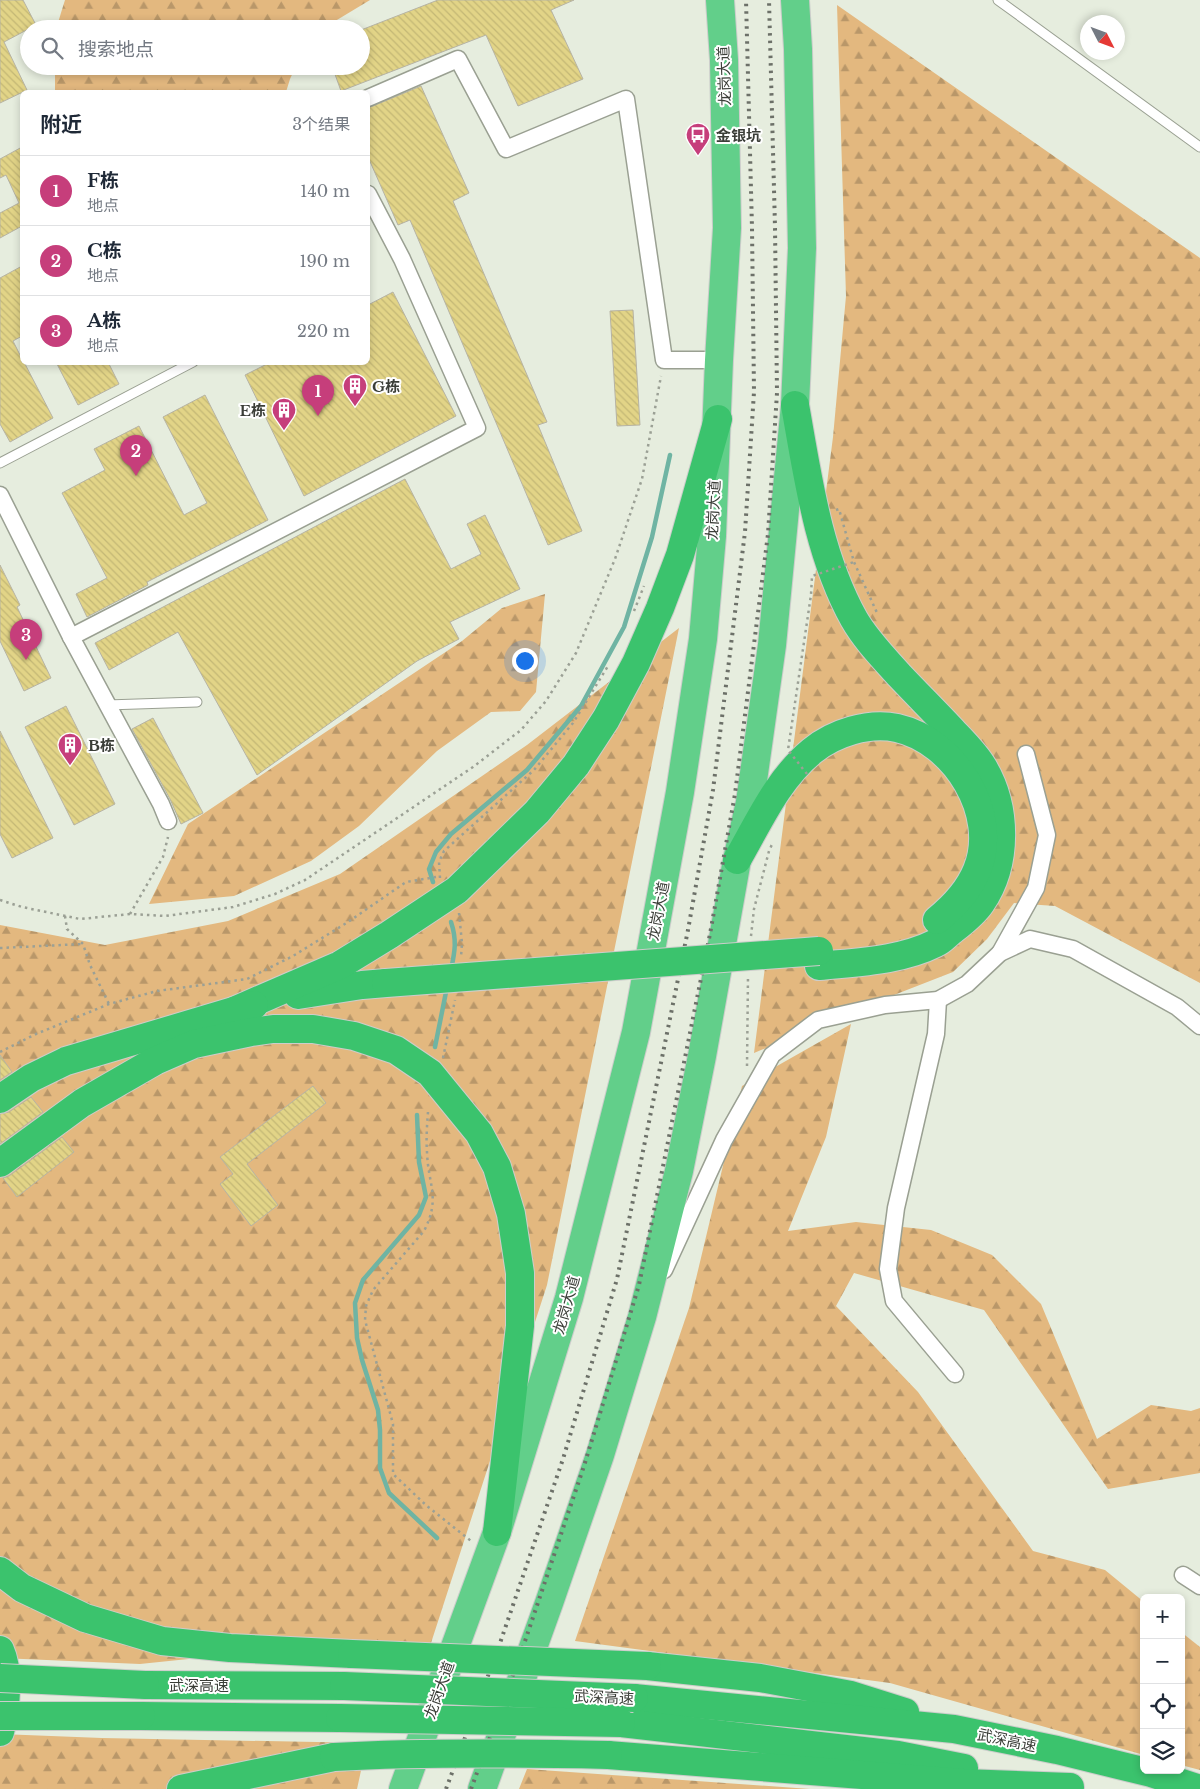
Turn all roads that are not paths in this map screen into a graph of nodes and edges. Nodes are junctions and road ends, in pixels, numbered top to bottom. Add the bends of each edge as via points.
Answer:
1 (720, 0) edge
2 (795, 0) edge
3 (998, 0) edge
4 (370, 97) edge
5 (1200, 146) edge
6 (370, 198) edge
7 (720, 360) junction
8 (187, 365) edge
9 (795, 406) junction
10 (718, 419) junction
11 (0, 463) edge
12 (0, 495) edge
13 (71, 637) junction
14 (197, 702) dead end
15 (107, 705) junction
16 (1026, 754) dead end
17 (168, 821) road end
18 (737, 860) junction
19 (1000, 953) junction
20 (819, 958) junction
21 (386, 991) junction
22 (938, 1000) junction
23 (236, 1010) junction
24 (1200, 1026) edge
25 (194, 1044) junction
26 (0, 1099) edge
27 (0, 1163) edge
28 (642, 1317) junction
29 (955, 1374) dead end
30 (493, 1544) junction
31 (0, 1571) edge
32 (1183, 1575) dead end
33 (1200, 1586) edge
34 (0, 1650) edge
35 (0, 1678) edge
36 (0, 1716) edge
37 (954, 1729) junction
38 (0, 1732) edge
39 (1073, 1788) edge
40 (181, 1789) edge
41 (403, 1789) edge
42 (482, 1789) edge
43 (1200, 1789) edge

1 - 7 highway, 龙岗大道 via 728,228
2 - 9 highway via 802,248
3 - 5 lane
4 - 7 street via 458,60 506,149 626,100 664,360
6 - 13 street via 402,259 477,428
7 - 10 highway, 龙岗大道
8 - 11 lane
9 - 18 highway via 772,645 750,802
9 - 20 highway via 822,540 844,600 872,645 983,766 994,790 1001,821 1001,849 994,877 981,903 938,942 907,954 873,961
10 - 23 highway via 680,555 660,608 636,663 576,765 537,812 457,890 340,965
10 - 30 highway, 龙岗大道 via 703,639 680,792 636,1032 569,1298
12 - 13 street
13 - 15 street
14 - 15 lane
15 - 17 street
16 - 19 street via 1048,835 1036,888
18 - 20 highway via 792,769 831,738 876,726 898,728 925,741 950,760 975,797 982,820 983,846 977,870 966,890 948,911 905,939
18 - 28 highway via 679,1171
19 - 22 street via 967,984
19 - 24 street via 1030,939 1073,949 1177,1007
20 - 21 highway, bridge
21 - 23 highway via 362,985 295,995
21 - 25 highway via 271,1015
22 - 28 street via 886,1005 818,1020 772,1055 724,1140
22 - 29 street via 936,1034 896,1208 888,1269 894,1301
23 - 26 highway via 66,1062 31,1078
25 - 27 highway via 155,1061 82,1103
25 - 30 highway via 273,1028 313,1029 354,1036 396,1050 430,1073 479,1134 497,1167 511,1214 520,1273 520,1326
28 - 42 highway via 550,1603
30 - 41 highway, 龙岗大道
31 - 37 highway, bridge via 22,1588 85,1618 162,1641 230,1648 647,1666 760,1678 851,1695
32 - 33 street
34 - 38 highway via 7,1688
35 - 37 highway, 武深高速, bridge via 145,1685 344,1686 634,1698
36 - 39 highway, 武深高速, bridge via 621,1723 898,1755
37 - 43 highway, 武深高速 via 1057,1750 1151,1773
39 - 40 highway, bridge via 963,1783 608,1755 474,1752 334,1757

